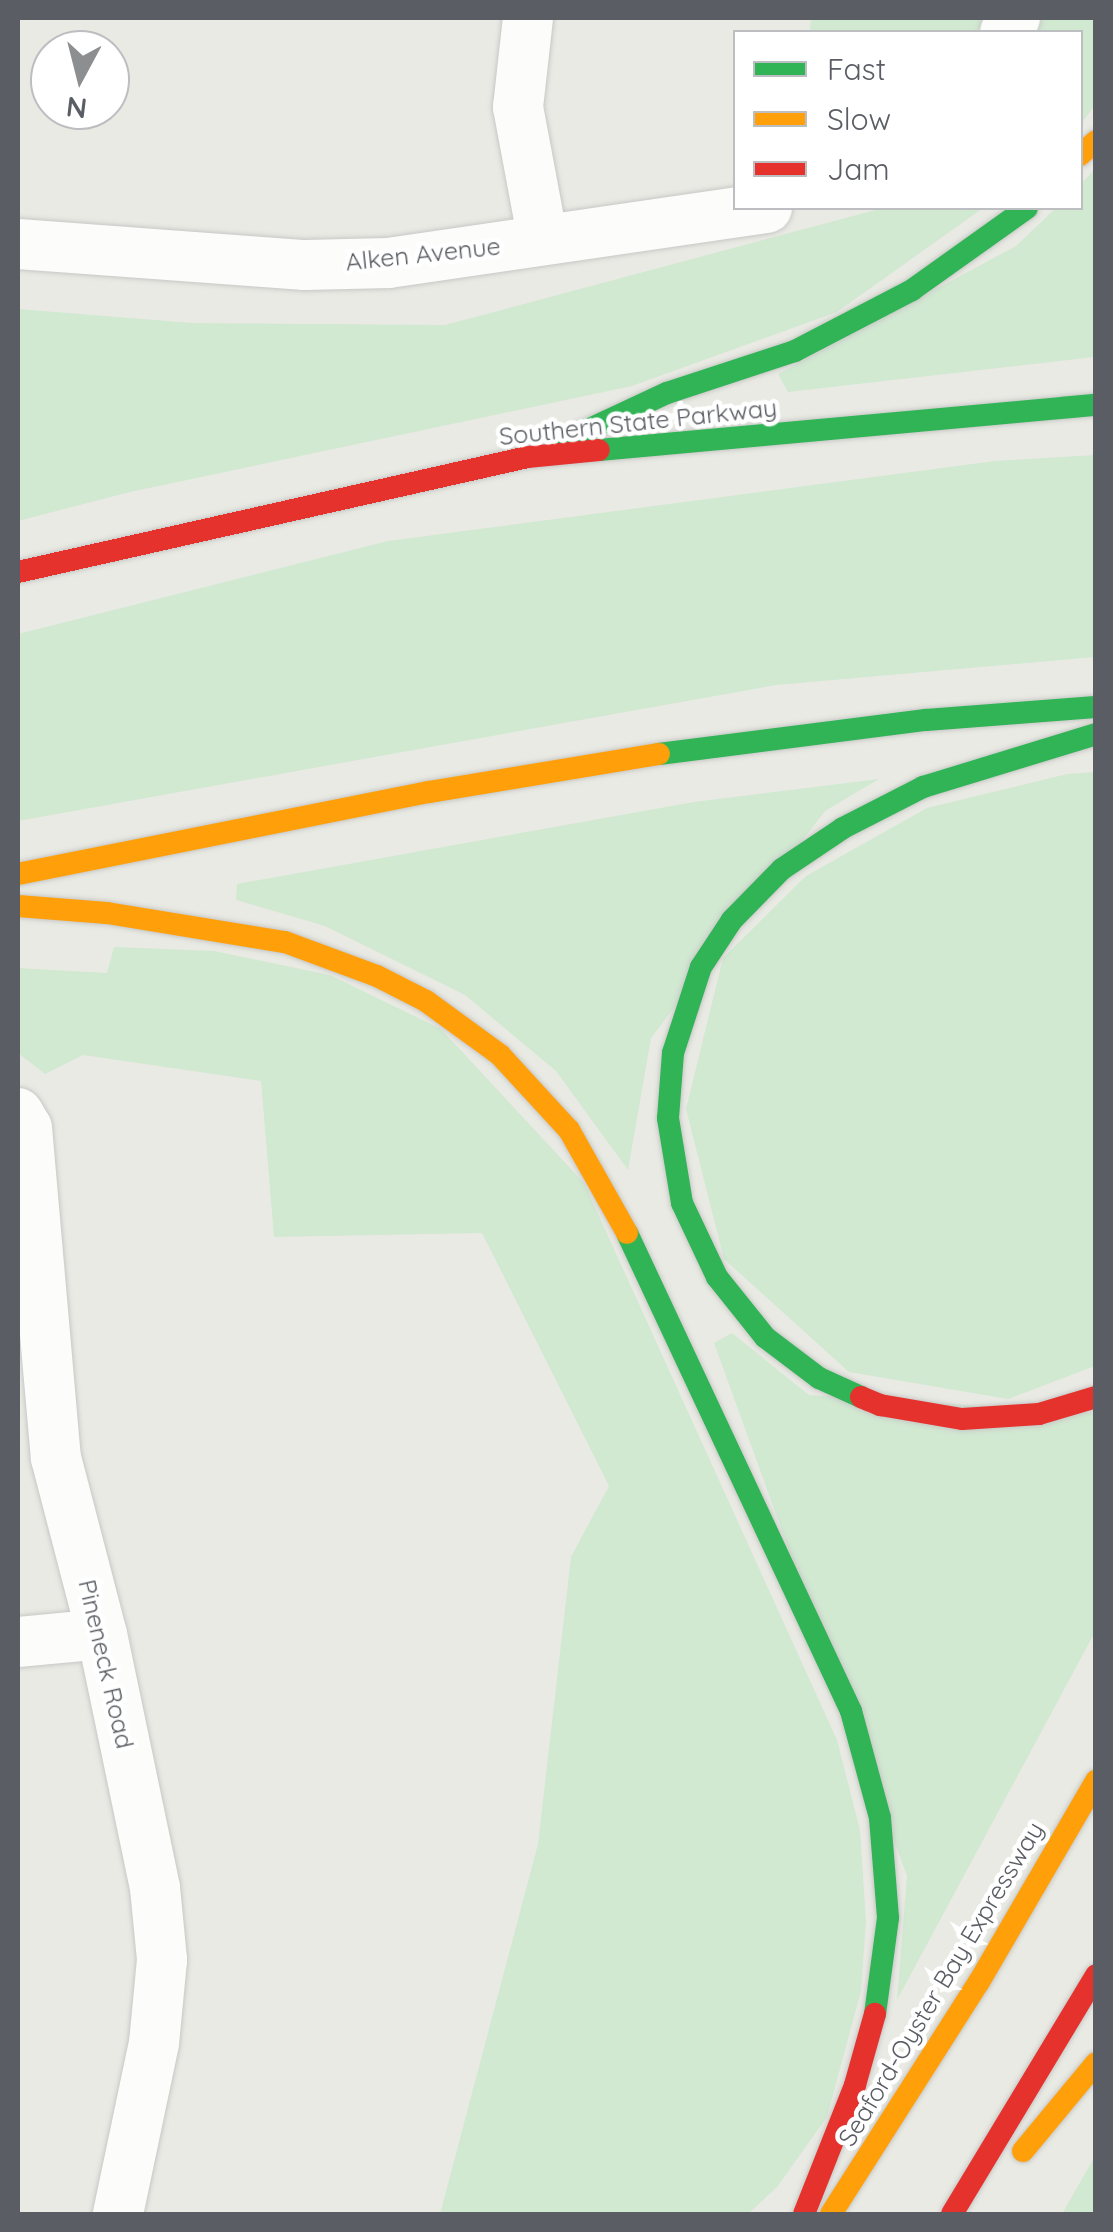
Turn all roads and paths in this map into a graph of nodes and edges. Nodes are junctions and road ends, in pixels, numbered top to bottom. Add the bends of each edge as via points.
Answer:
1 (528, 18) edge
2 (754, 210) edge
3 (1024, 210) edge
4 (543, 240) junction
5 (18, 244) edge
6 (1096, 405) edge
7 (528, 458) junction
8 (18, 572) edge
9 (1096, 707) edge
10 (1096, 734) edge
11 (18, 874) edge
12 (18, 906) edge
13 (18, 1113) edge
14 (1096, 1398) edge
15 (102, 1634) junction
16 (18, 1642) edge
17 (1096, 1781) edge
18 (1096, 1974) edge
19 (1096, 2063) edge
20 (118, 2214) edge
21 (804, 2214) edge
22 (831, 2214) edge
23 (952, 2214) edge
24 (970, 2214) edge

1 - 4 street via 518,107
2 - 4 street, Alken Avenue
3 - 7 highway via 912,290 794,351 667,393
4 - 5 street, Alken Avenue via 389,263 305,265
6 - 7 highway, Southern State Parkway
7 - 8 highway, Southern State Parkway
9 - 11 highway via 926,720 668,754 428,792
10 - 14 highway via 923,787 842,828 782,869 732,920 702,966 679,1025 668,1118 682,1203 717,1277 765,1336 819,1378 880,1405 962,1419 1039,1414
12 - 21 highway via 285,942 377,976 439,1009 500,1055 569,1130 593,1168 810,1617 851,1711 880,1818 888,1918 879,2002 856,2085
13 - 15 street, Pineneck Road via 26,1128 56,1458
15 - 16 street
15 - 20 street, Pineneck Road via 155,1888 162,1960 154,2043
17 - 22 highway, Seaford-Oyster Bay Expressway via 980,1982
18 - 23 highway
19 - 24 highway

